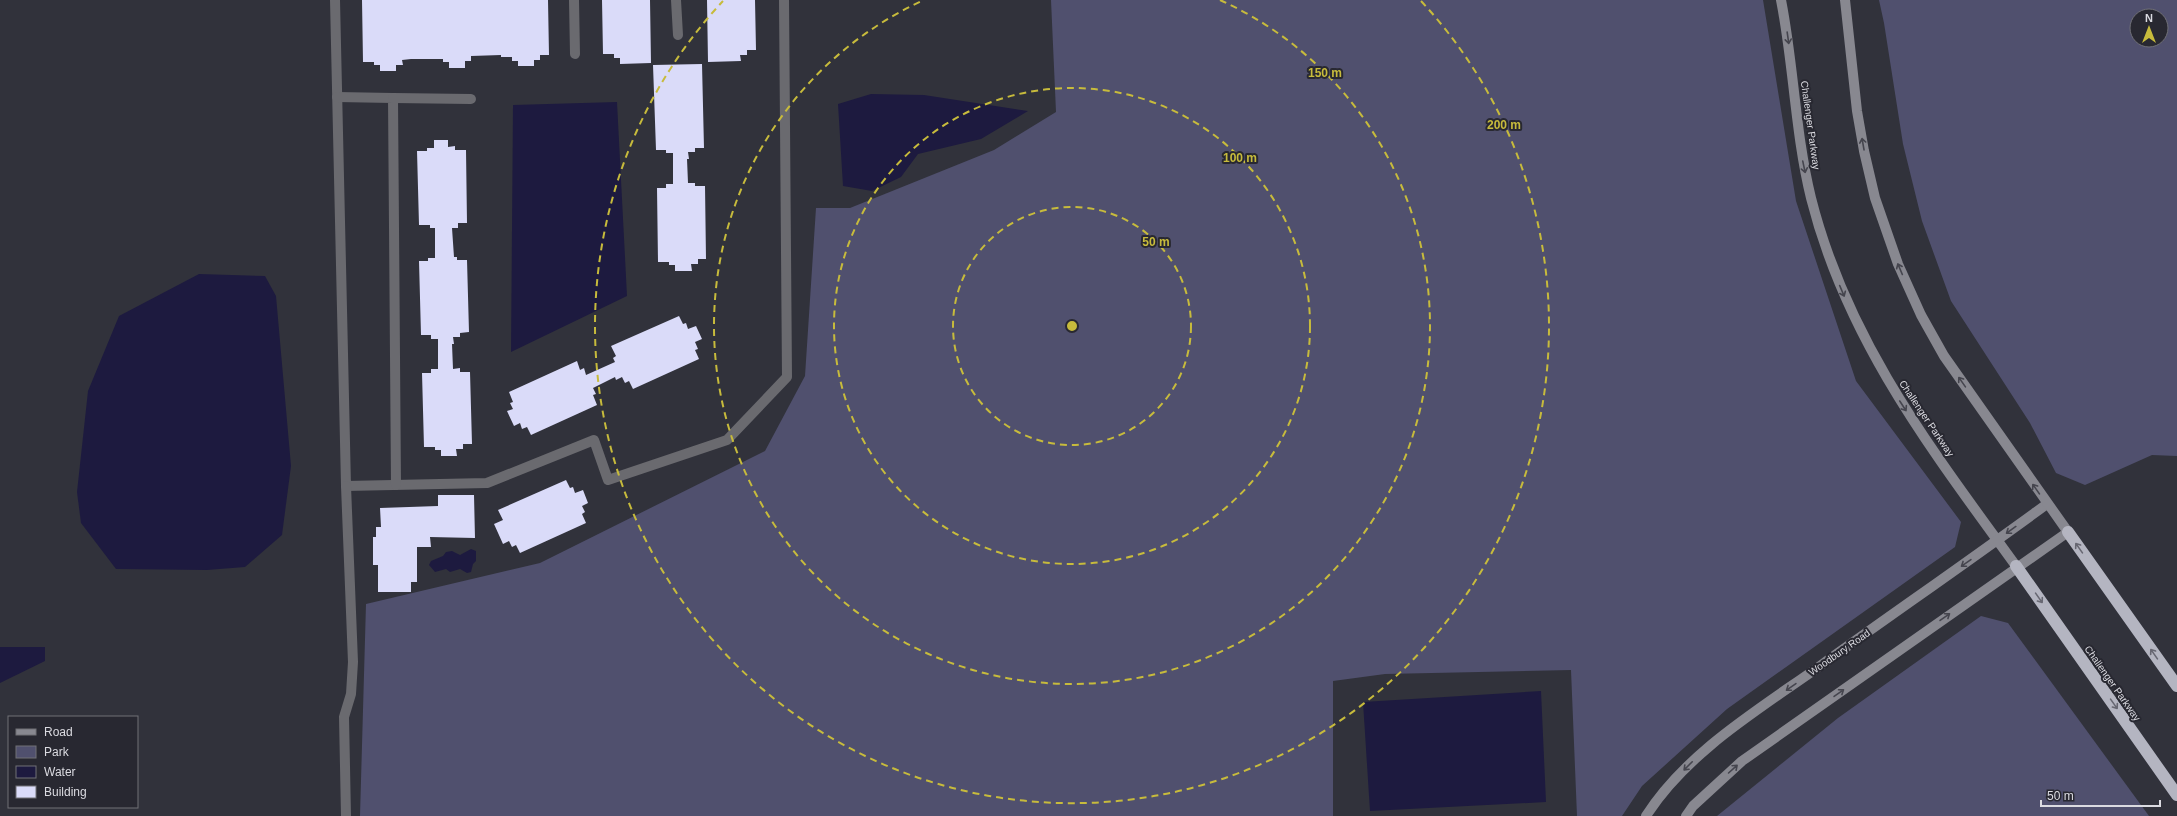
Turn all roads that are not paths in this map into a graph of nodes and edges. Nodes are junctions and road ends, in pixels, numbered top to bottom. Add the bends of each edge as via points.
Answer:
1 (335, 0) edge
2 (574, 0) edge
3 (676, 0) edge
4 (784, 0) edge
5 (1781, 0) edge
6 (1844, 0) edge
7 (678, 35) dead end
8 (575, 54) dead end
9 (337, 97) junction
10 (392, 98) junction
11 (471, 99) dead end
12 (396, 485) junction
13 (346, 486) junction
14 (2047, 504) junction
15 (2068, 532) junction
16 (1997, 540) junction
17 (2016, 566) junction
18 (2177, 686) edge
19 (2177, 795) edge
20 (346, 816) edge
21 (1646, 816) edge
22 (1686, 816) edge

1 - 9 street
2 - 8 street
3 - 7 street
4 - 12 street via 787,377 727,440 608,480 594,440 487,483
5 -> 16 main road, Challenger Parkway via 1788,40 1794,109 1804,166 1815,213 1840,285 1864,338 1898,397
14 -> 6 main road via 1944,356 1921,315 1898,264 1875,198 1864,151
9 - 10 street
9 - 13 street
10 - 11 street
10 - 12 street
12 - 13 street
13 - 20 street via 353,662 351,694 344,717
14 - 15 main road
14 -> 16 main road, Woodbury Road
15 - 17 main road
18 -> 15 highway
16 - 17 main road, Challenger Parkway
16 -> 21 main road, Woodbury Road via 1756,711 1700,754 1659,796
17 -> 19 highway, Challenger Parkway
22 -> 17 main road via 1693,806 1742,761

